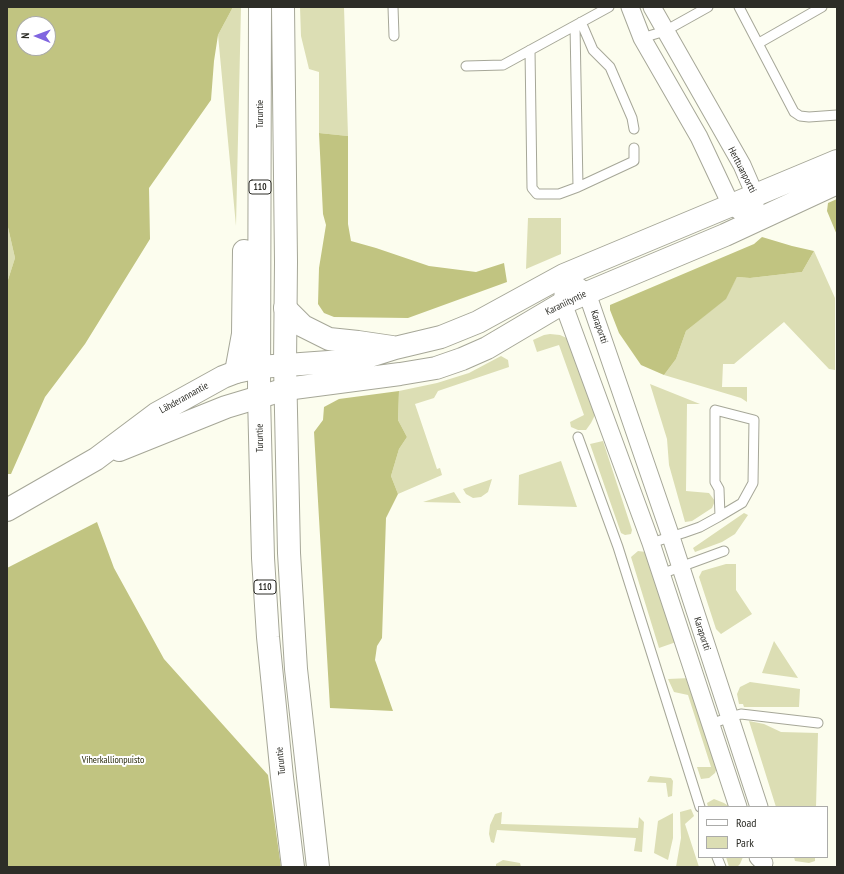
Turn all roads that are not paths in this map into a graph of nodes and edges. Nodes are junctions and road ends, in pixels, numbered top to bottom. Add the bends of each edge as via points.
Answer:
1 (260, 7) edge
2 (283, 7) edge
3 (393, 7) edge
4 (609, 7) edge
5 (630, 7) edge
6 (652, 7) edge
7 (708, 7) edge
8 (739, 7) edge
9 (822, 7) edge
10 (578, 24) junction
11 (665, 31) junction
12 (394, 36) dead end
13 (642, 38) junction
14 (759, 43) junction
15 (530, 50) junction
16 (466, 66) dead end
17 (837, 114) edge
18 (634, 129) dead end
19 (634, 148) dead end
20 (837, 161) edge
21 (837, 183) edge
22 (578, 187) junction
23 (755, 195) junction
24 (731, 205) junction
25 (754, 222) junction
26 (564, 276) junction
27 (587, 293) junction
28 (563, 302) junction
29 (286, 308) junction
30 (395, 348) junction
31 (285, 364) junction
32 (259, 366) junction
33 (236, 372) junction
34 (286, 389) junction
35 (259, 396) junction
36 (578, 436) dead end
37 (96, 459) junction
38 (7, 510) edge
39 (720, 516) junction
40 (671, 537) junction
41 (651, 543) junction
42 (724, 551) dead end
43 (680, 567) junction
44 (661, 574) junction
45 (730, 717) junction
46 (818, 722) dead end
47 (711, 724) junction
48 (700, 806) edge
49 (738, 806) edge
50 (758, 806) edge
51 (293, 867) edge
52 (318, 867) edge

1 - 32 main road, Turuntie / 110
1 - 33 main road via 247,74 243,334
2 - 29 main road, 110
3 - 12 lane
4 - 10 lane
5 - 13 street
6 - 11 street, Herttuanportti
7 - 11 lane
8 - 14 lane
9 - 14 lane
10 - 15 lane
10 - 18 lane via 594,50 610,67 632,118
10 - 22 lane
11 - 13 lane
11 - 23 street, Herttuanportti via 742,165
13 - 24 street via 699,137
14 - 17 lane via 794,112 809,117
15 - 16 lane via 503,66
15 - 22 lane via 532,188 537,194 559,194
19 - 22 lane via 634,161
20 - 23 main road
21 - 25 main road, Karaniityntie
23 - 24 main road
23 - 25 street, Herttuanportti
24 - 25 street
24 - 26 main road
25 - 27 main road, Karaniityntie
26 - 27 street
26 - 28 street, Karaportti
26 - 30 main road via 478,322 441,337
27 - 28 main road, Karaniityntie
27 - 40 street, Karaportti
28 - 34 main road, Karaniityntie via 487,348 462,360 436,368 400,374
28 - 41 street, Karaportti
29 - 30 main road via 303,326 329,339
29 - 31 main road, 110
30 - 31 main road via 357,360
31 - 32 main road, Lähderannantie
31 - 34 main road, 110
32 - 33 main road, Lähderannantie
32 - 35 main road, Turuntie / 110
33 - 37 main road, Lähderannantie via 156,414
34 - 35 main road, Lähderannantie
34 - 52 main road, 110 via 289,553 296,669
35 - 37 main road, Lähderannantie
35 - 51 main road, Turuntie / 110 via 265,600
36 - 48 lane via 618,547
37 - 38 main road, Lähderannantie
39 - 39 lane via 742,503 753,483 754,420 715,410 715,482 719,489
39 - 40 lane via 700,527
40 - 41 lane
40 - 43 street, Karaportti
41 - 44 street, Karaportti
42 - 43 lane
43 - 44 lane
43 - 45 street, Karaportti
44 - 47 street, Karaportti
45 - 46 lane via 741,714
45 - 47 lane
45 - 50 street, Karaportti
47 - 49 street, Karaportti

